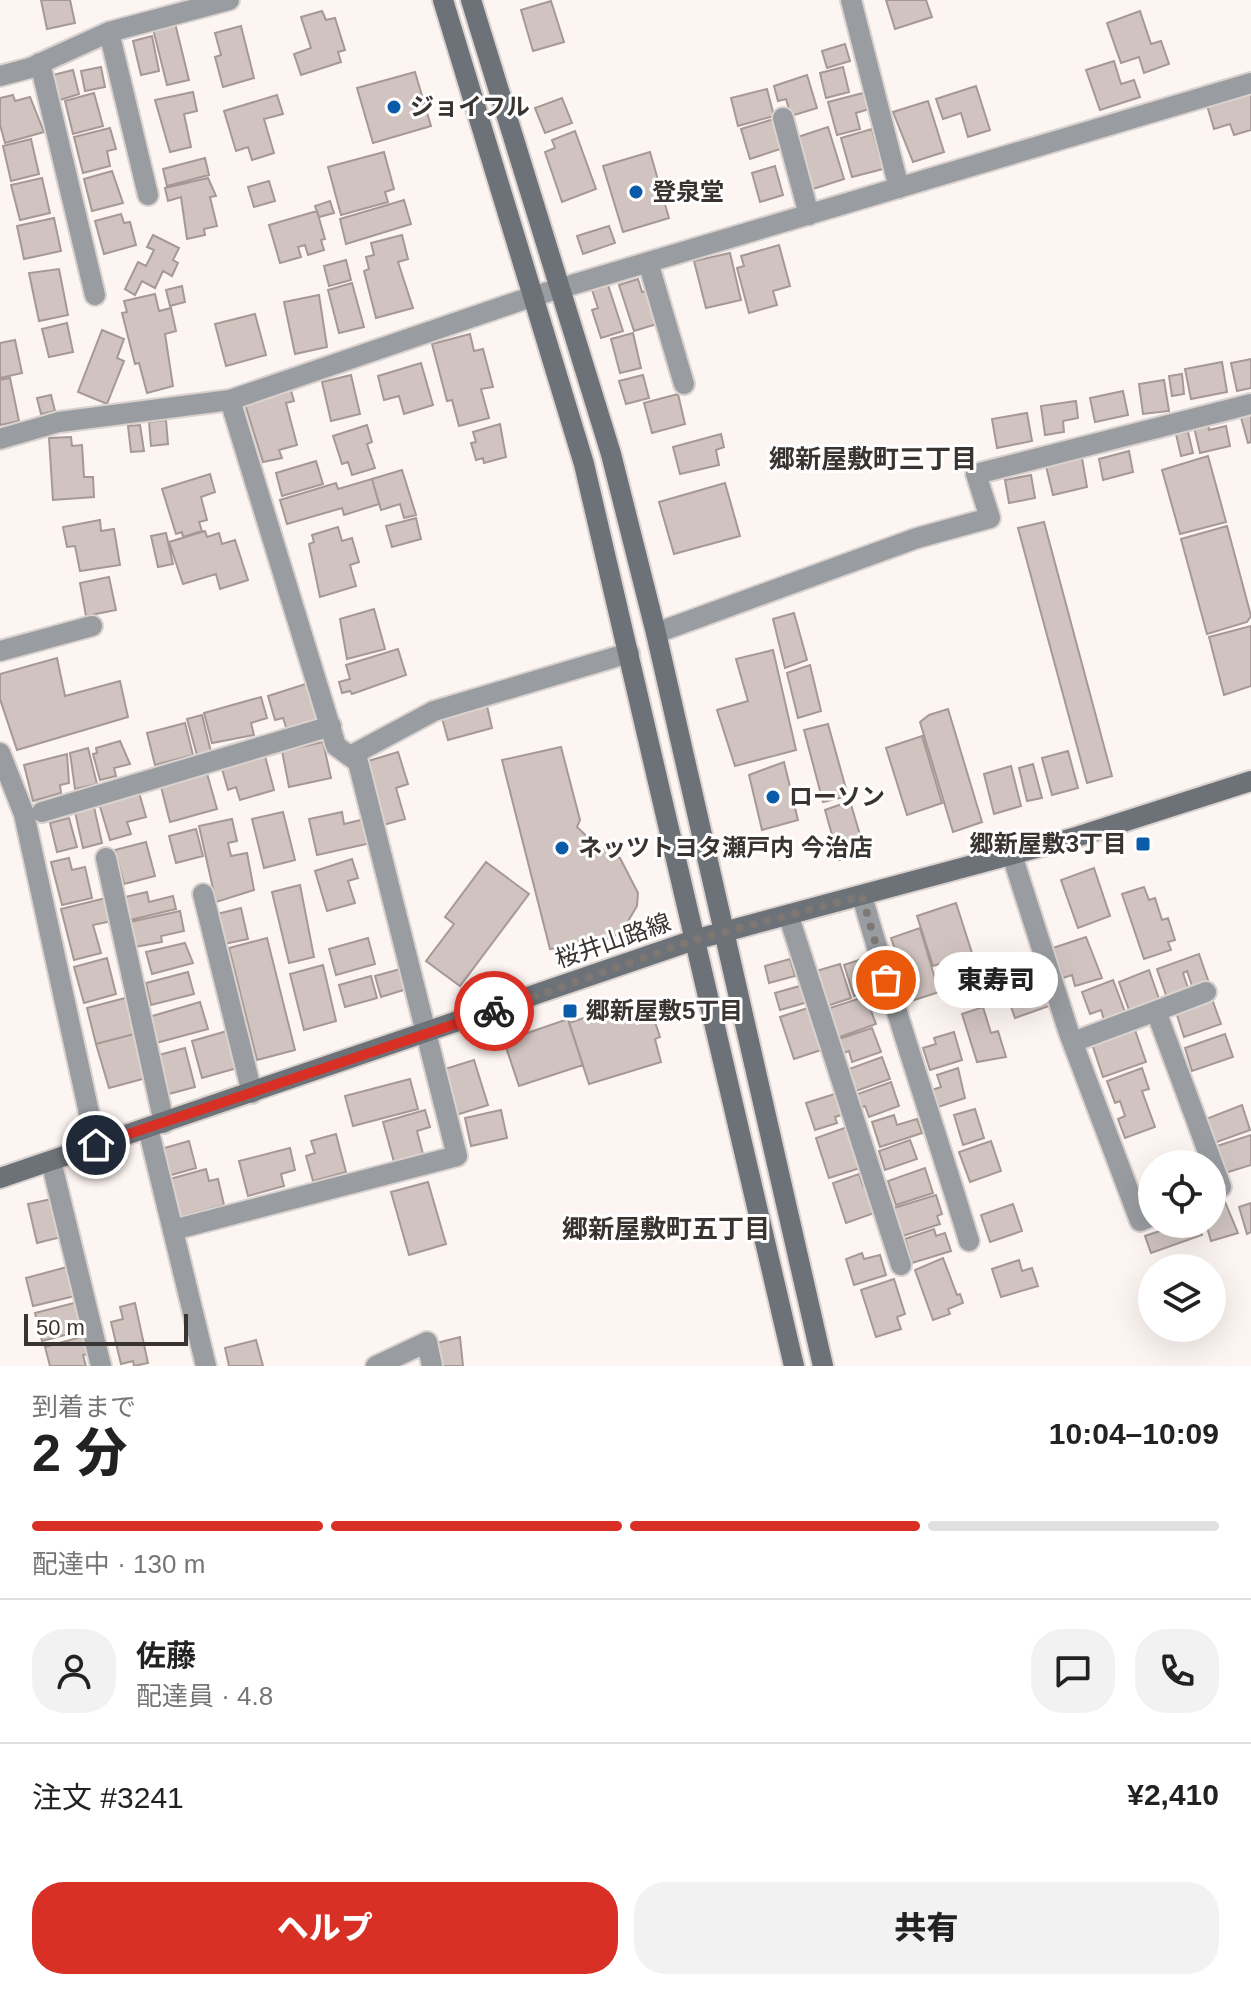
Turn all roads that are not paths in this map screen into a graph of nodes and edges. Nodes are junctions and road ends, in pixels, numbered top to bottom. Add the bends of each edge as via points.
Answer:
1 (229, 0) edge
2 (443, 0) edge
3 (471, 0) edge
4 (851, 0) edge
5 (186, 7) edge
6 (109, 32) junction
7 (40, 63) junction
8 (0, 76) edge
9 (1251, 83) edge
10 (783, 118) dead end
11 (899, 188) junction
12 (148, 195) dead end
13 (809, 215) junction
14 (648, 262) junction
15 (559, 290) junction
16 (95, 295) dead end
17 (531, 297) junction
18 (684, 384) dead end
19 (230, 400) junction
20 (1251, 404) edge
21 (0, 439) edge
22 (92, 626) dead end
23 (656, 633) junction
24 (0, 651) edge
25 (629, 653) junction
26 (331, 726) junction
27 (0, 753) edge
28 (350, 756) junction
29 (1251, 781) edge
30 (42, 812) dead end
31 (1012, 855) junction
32 (106, 858) dead end
33 (203, 894) dead end
34 (862, 896) junction
35 (789, 917) junction
36 (723, 933) junction
37 (694, 940) junction
38 (1206, 992) dead end
39 (1156, 1011) junction
40 (428, 1034) junction
41 (1073, 1042) junction
42 (252, 1093) junction
43 (156, 1126) junction
44 (96, 1145) junction
45 (1207, 1150) edge
46 (51, 1161) junction
47 (0, 1178) edge
48 (1138, 1216) edge
49 (173, 1230) junction
50 (969, 1241) dead end
51 (901, 1265) dead end
52 (101, 1366) edge
53 (206, 1366) edge
54 (376, 1366) edge
55 (432, 1366) edge
56 (794, 1366) edge
57 (823, 1366) edge

1 - 5 street
2 - 17 street
3 - 15 street
4 - 11 street
5 - 6 street
6 - 7 street
6 - 12 street
7 - 8 street
7 - 16 street
9 - 11 street
10 - 13 street
11 - 13 street
13 - 14 street
14 - 15 street
14 - 18 street
15 - 17 street
15 - 23 street via 611,454
17 - 19 street
17 - 25 street via 584,464
19 - 21 street via 59,422
19 - 26 street
20 - 23 street via 976,474 990,518 917,538
22 - 24 street
23 - 36 street
25 - 28 street via 434,711
25 - 37 street
26 - 28 street via 336,746
26 - 30 street
27 - 44 street via 24,814
28 - 40 street via 358,762
29 - 31 street, 桜井山路線
31 - 34 street, 桜井山路線
31 - 41 street
32 - 43 street
33 - 42 street
34 - 35 street, 桜井山路線
34 - 50 street
35 - 36 street, 桜井山路線
35 - 51 street
36 - 37 street, 桜井山路線
36 - 57 street
37 - 40 street, 桜井山路線
37 - 56 street
38 - 39 street
39 - 41 street
39 - 45 street
40 - 42 street, 桜井山路線
40 - 49 street via 457,1156
41 - 48 street
42 - 43 street, 桜井山路線
43 - 44 street, 桜井山路線
43 - 49 street
44 - 46 street, 桜井山路線
46 - 47 street, 桜井山路線
46 - 52 street
49 - 53 street
54 - 55 street via 427,1342

